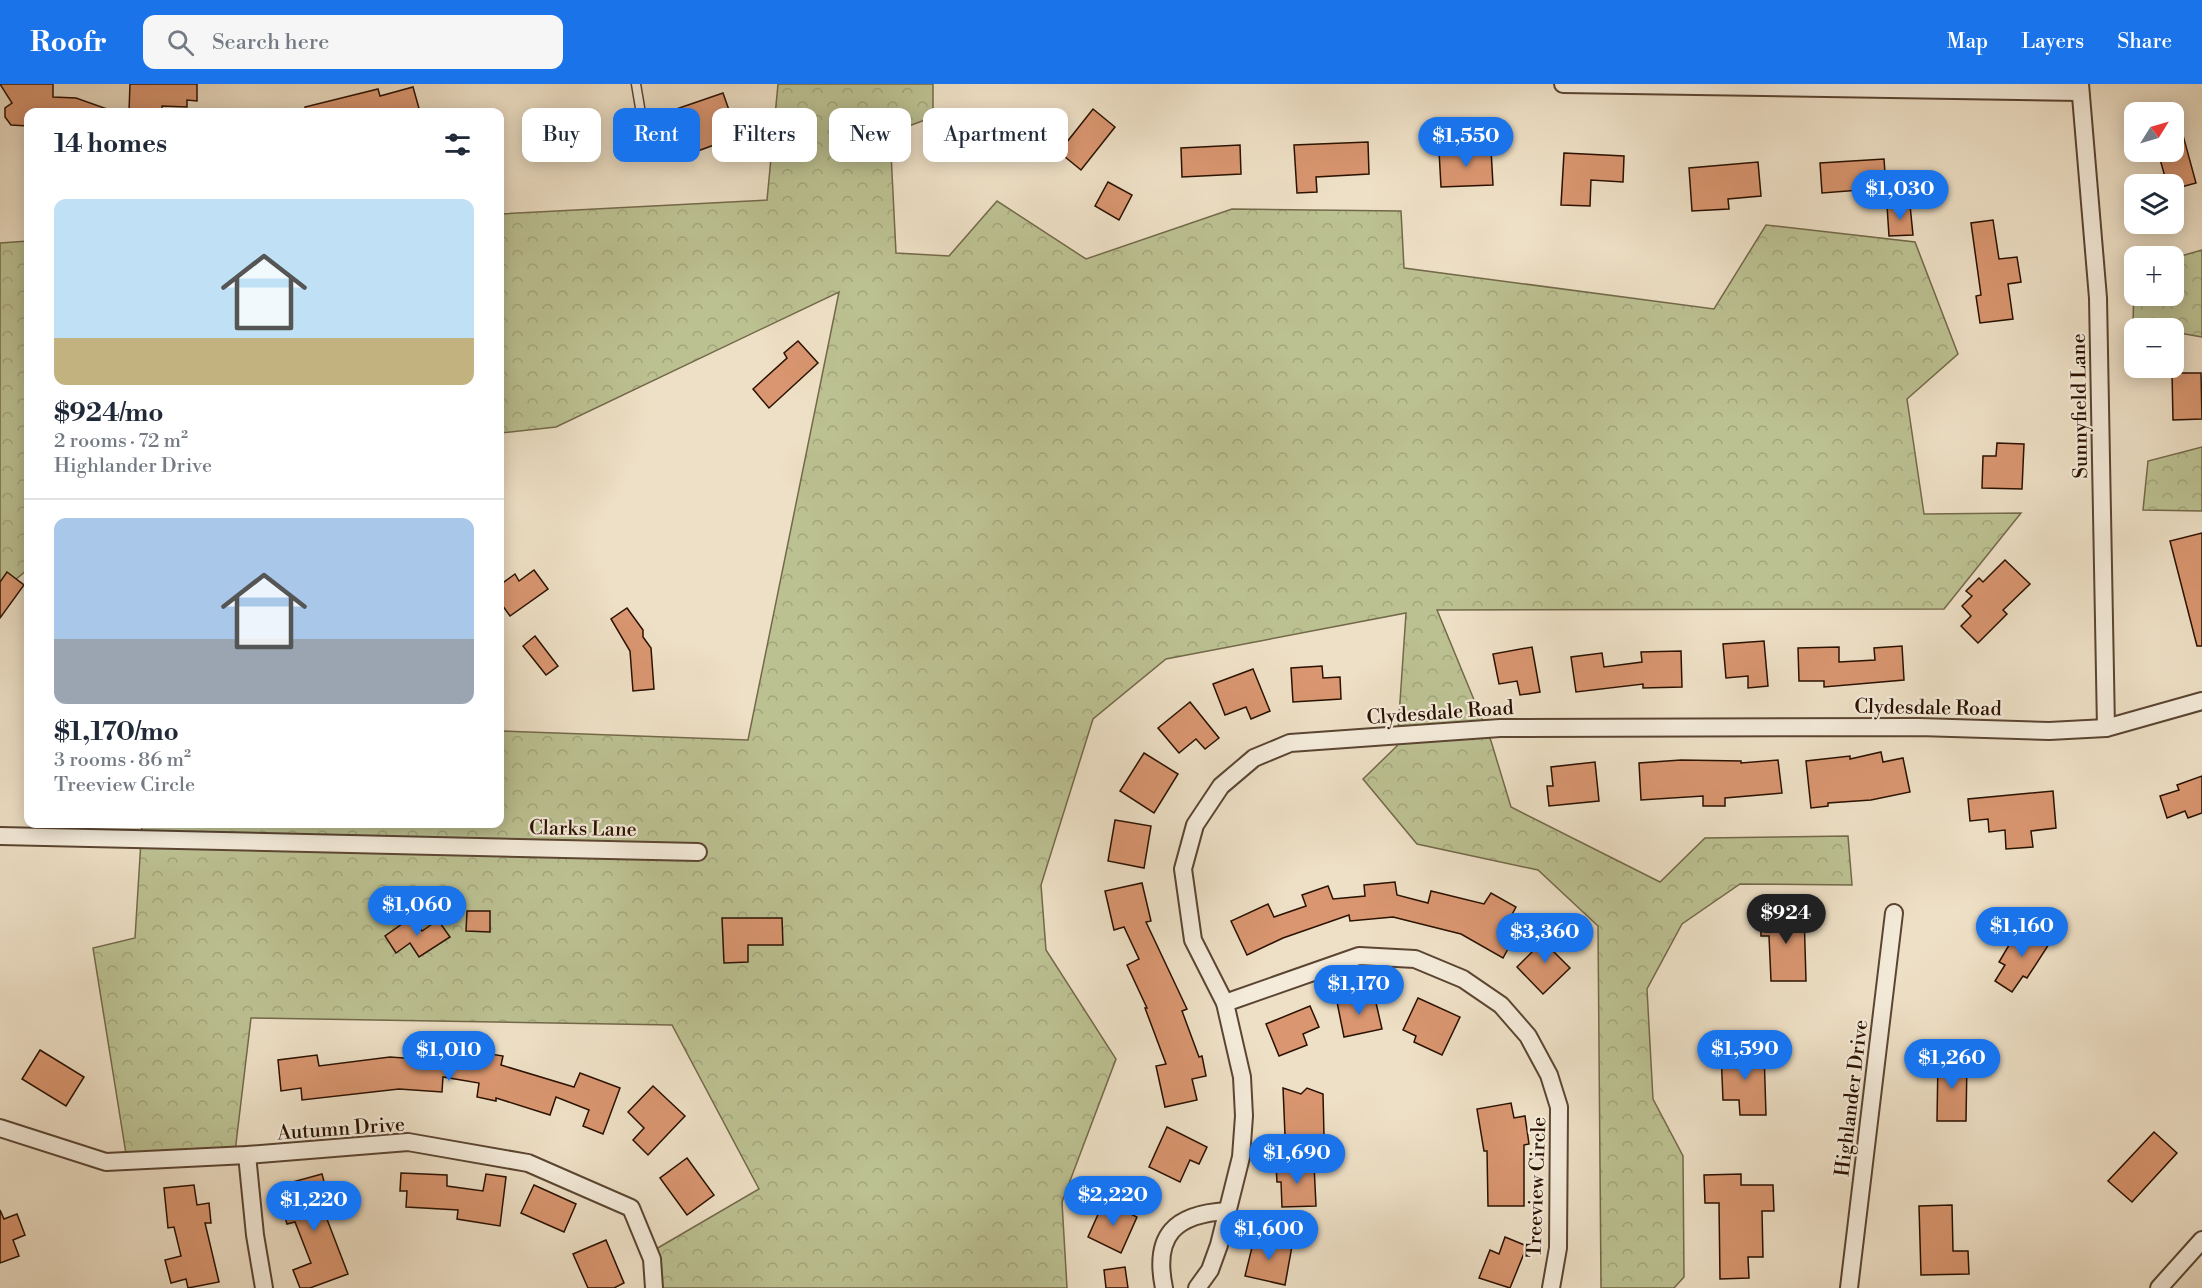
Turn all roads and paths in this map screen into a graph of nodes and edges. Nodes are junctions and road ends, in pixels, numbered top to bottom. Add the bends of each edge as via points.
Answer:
1 (636, 84) edge
2 (1563, 84) edge
3 (2080, 88) edge
4 (640, 108) edge
5 (2202, 701) edge
6 (2106, 728) junction
7 (0, 836) edge
8 (698, 852) dead end
9 (1894, 913) dead end
10 (1225, 1003) junction
11 (0, 1128) edge
12 (247, 1155) junction
13 (1227, 1211) junction
14 (2202, 1240) edge
15 (264, 1288) edge
16 (654, 1288) edge
17 (1164, 1288) edge
18 (1197, 1288) edge
19 (1551, 1288) edge
20 (1850, 1288) edge
21 (2159, 1288) edge

1 - 4 lane
2 - 3 street
3 - 6 street, Sunnyfield Lane via 2098,298
5 - 6 street, Clydesdale Road
6 - 10 street, Clydesdale Road via 1500,728 1290,743 1254,758 1221,786 1195,825 1183,868 1193,940
7 - 8 street, Clarks Lane
9 - 20 street, Highlander Drive
10 - 13 street, Clydesdale Road via 1242,1077 1244,1116 1241,1157
10 - 19 street, Treeview Circle via 1359,956 1415,958 1463,979 1501,1005 1528,1036 1549,1075 1559,1107 1558,1248
11 - 12 street, Autumn Drive via 106,1162
12 - 15 street
12 - 16 street, Autumn Drive via 408,1142 528,1163 631,1208 652,1259
13 - 17 street via 1200,1213 1177,1225 1165,1242 1160,1265
13 - 18 street, Clydesdale Road via 1210,1270
14 - 21 street

